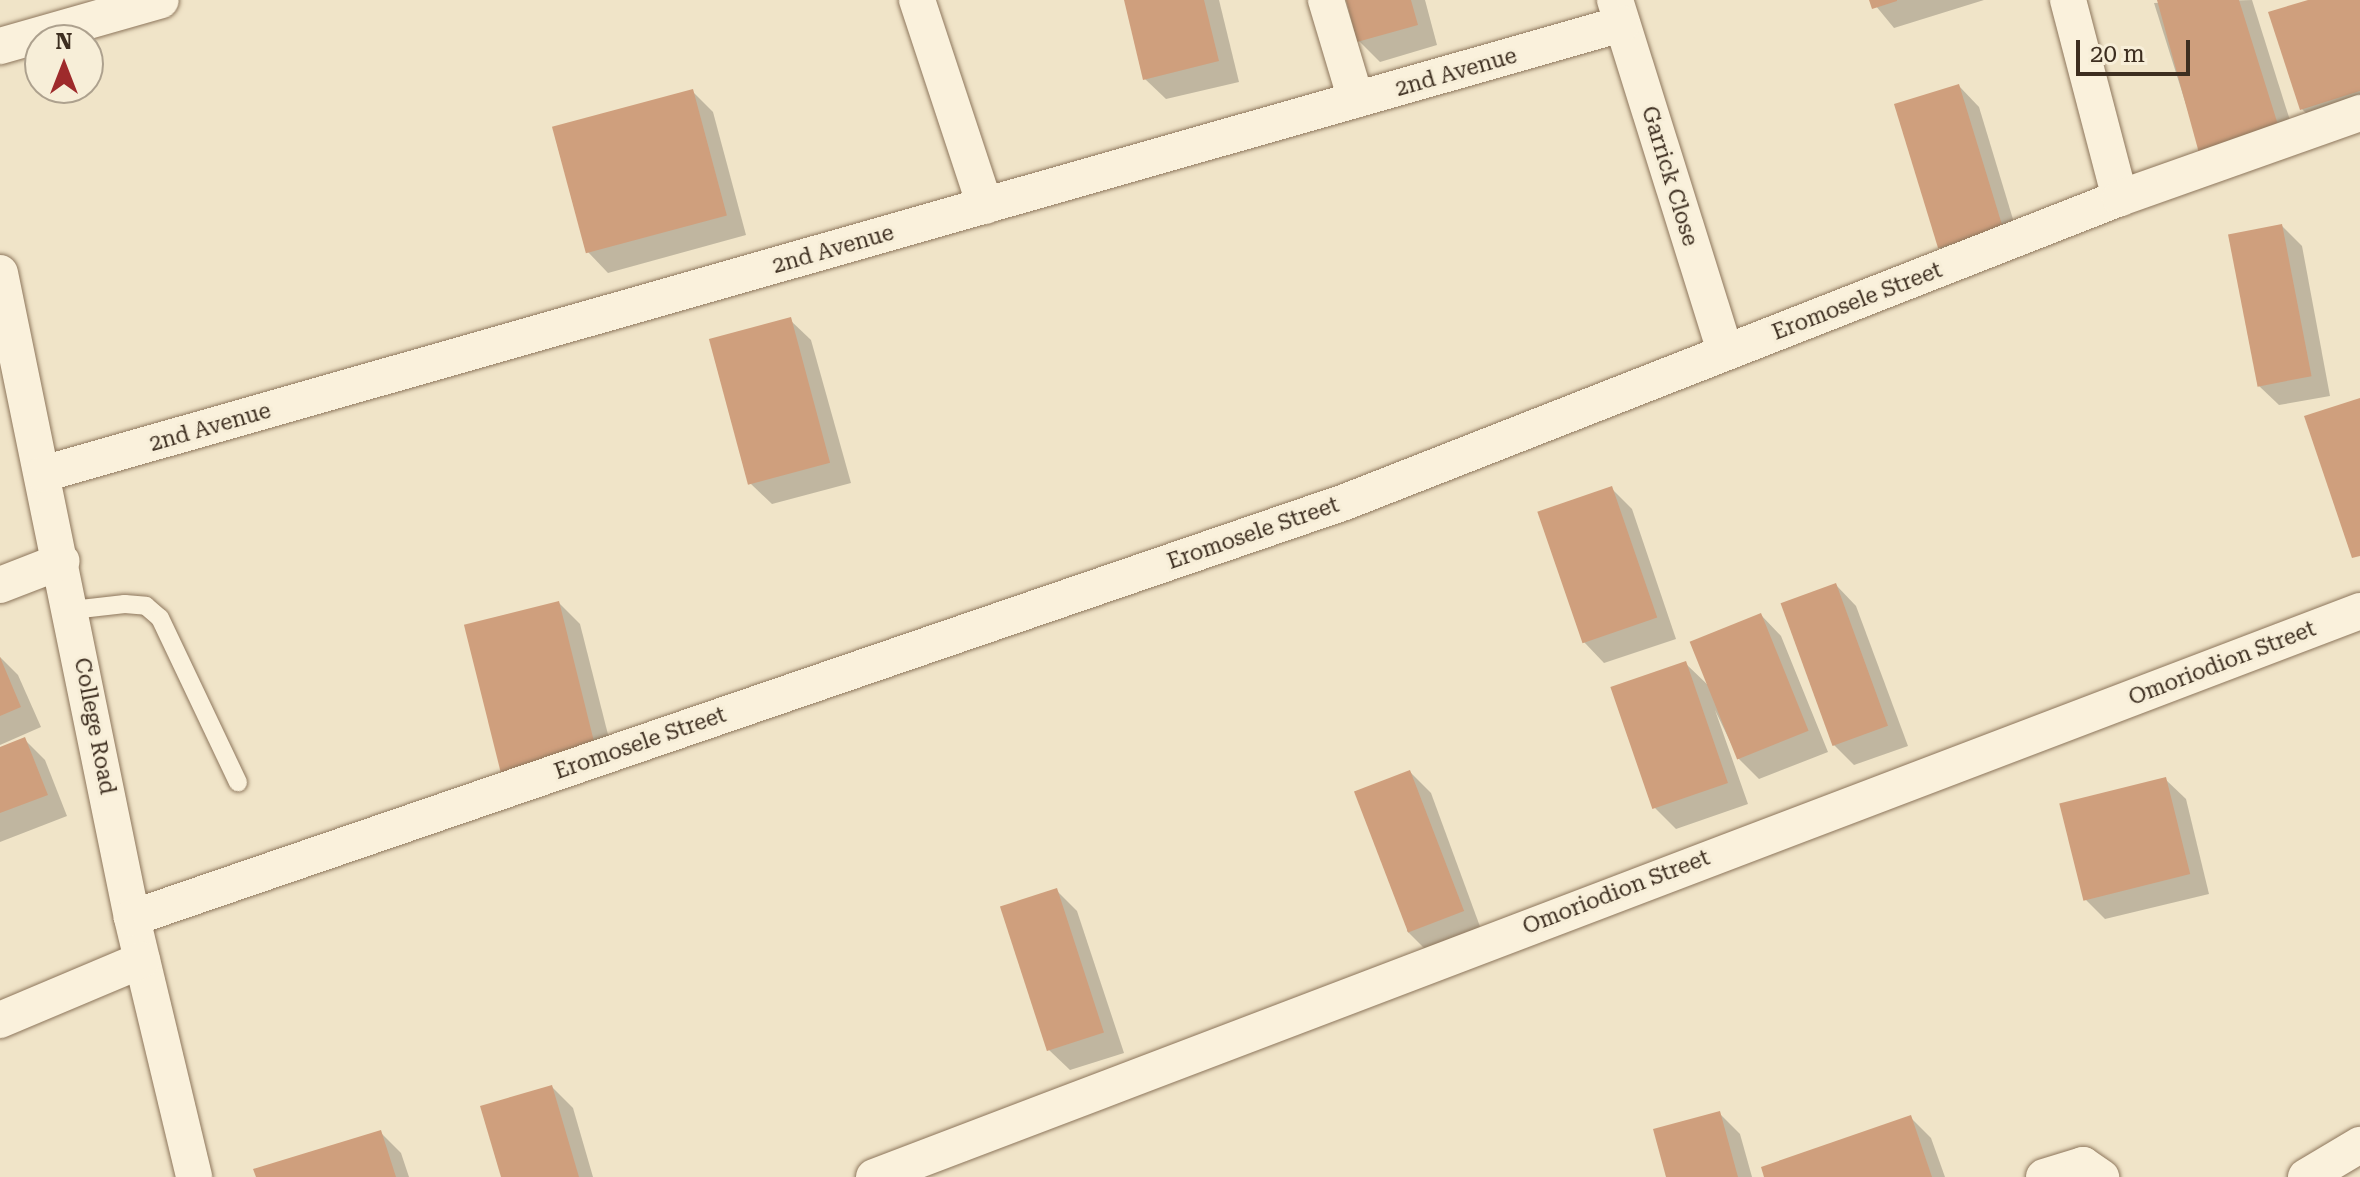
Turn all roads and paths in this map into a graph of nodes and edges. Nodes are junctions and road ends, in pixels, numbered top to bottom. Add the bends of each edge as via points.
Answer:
1 (161, 0) edge
2 (917, 0) edge
3 (1326, 0) edge
4 (2068, 0) edge
5 (1619, 12) edge
6 (0, 46) edge
7 (1356, 100) junction
8 (2360, 113) edge
9 (2120, 198) junction
10 (985, 206) junction
11 (0, 273) edge
12 (1725, 352) junction
13 (43, 474) junction
14 (62, 561) junction
15 (0, 585) edge
16 (72, 610) junction
17 (2360, 611) edge
18 (238, 782) dead end
19 (132, 918) junction
20 (142, 960) junction
21 (0, 1020) edge
22 (2360, 1145) edge
23 (194, 1177) edge
24 (874, 1177) edge
25 (2044, 1177) edge
26 (2101, 1177) edge
27 (2306, 1177) edge

1 - 6 street
2 - 10 street
3 - 7 street
4 - 9 street
5 - 7 street, 2nd Avenue
5 - 12 street, Garrick Close
7 - 10 street, 2nd Avenue
8 - 9 street, Eromosele Street
9 - 12 street, Eromosele Street
10 - 13 street, 2nd Avenue
11 - 13 street, College Road
12 - 19 street, Eromosele Street via 1345,502
13 - 14 street, College Road
14 - 15 street
14 - 16 street, College Road
16 - 18 lane via 146,606 160,618
16 - 19 street, College Road
17 - 24 street, Omoriodion Street
19 - 20 street, College Road
20 - 21 street
20 - 23 street, College Road
22 - 27 street
25 - 26 street via 2083,1165

